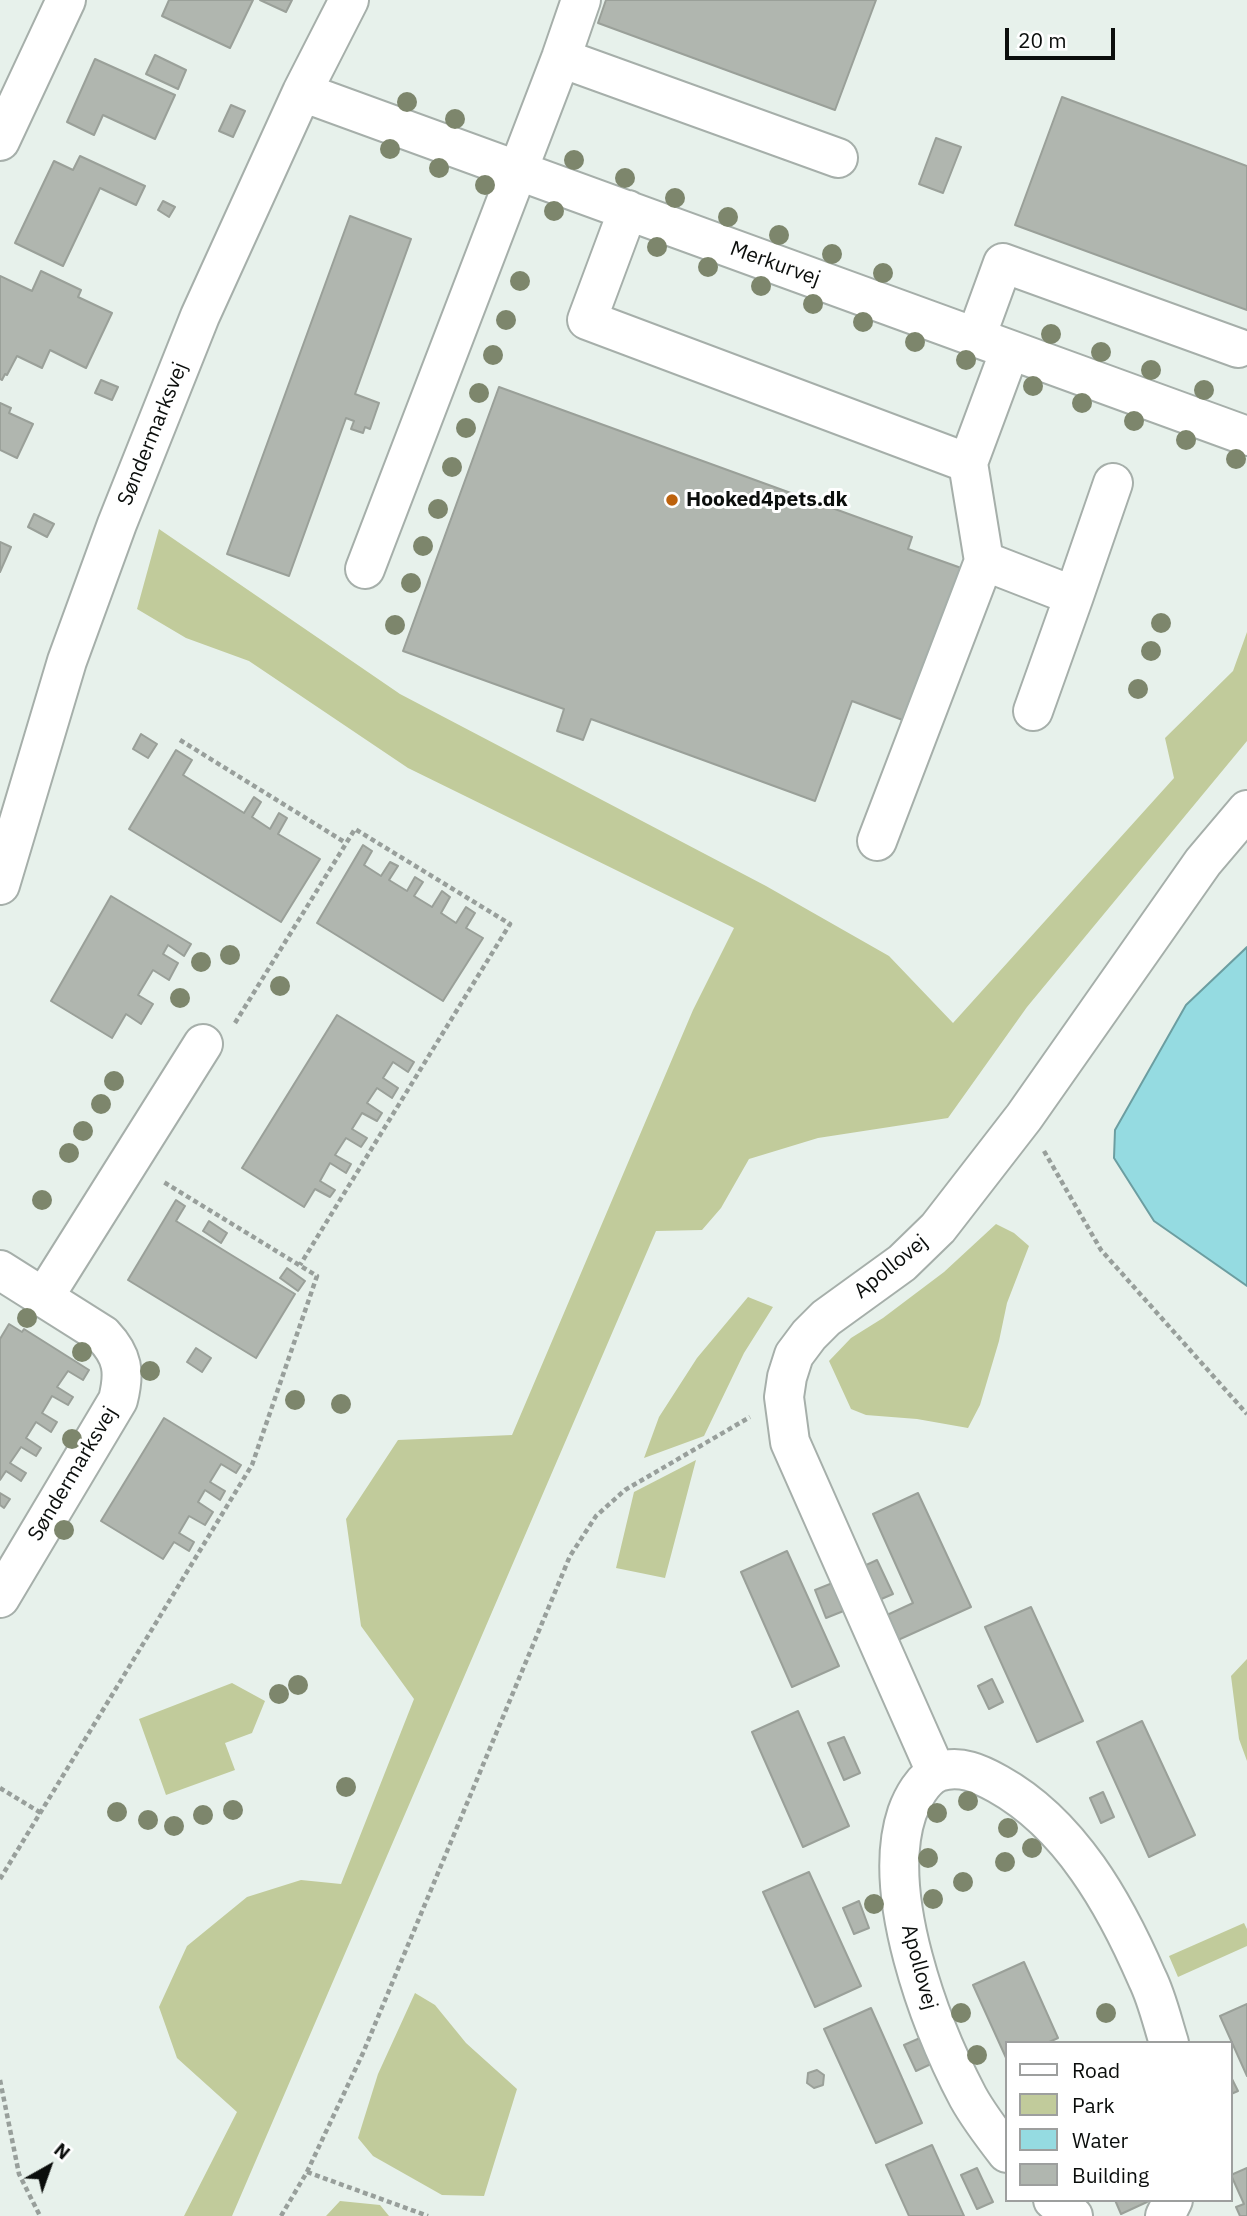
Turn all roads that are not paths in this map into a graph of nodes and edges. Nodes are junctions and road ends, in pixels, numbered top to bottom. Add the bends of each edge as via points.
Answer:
1 (66, 0) edge
2 (349, 0) edge
3 (581, 0) edge
4 (561, 58) junction
5 (302, 92) junction
6 (0, 141) edge
7 (838, 158) dead end
8 (517, 170) junction
9 (628, 210) junction
10 (993, 344) junction
11 (1238, 348) dead end
12 (1247, 436) edge
13 (968, 463) junction
14 (1113, 483) dead end
15 (984, 561) junction
16 (365, 569) dead end
17 (1074, 596) junction
18 (1033, 711) dead end
19 (1247, 810) edge
20 (877, 841) dead end
21 (1, 879) edge
22 (203, 1044) road end
23 (0, 1270) edge
24 (44, 1297) junction
25 (0, 1598) edge
26 (936, 1772) junction
27 (1168, 2041) edge
28 (1006, 2152) edge
29 (1056, 2202) edge
30 (1073, 2216) edge

1 - 6 street
2 - 5 street, Søndermarksvej
3 - 4 street
4 - 7 street
4 - 8 street
5 - 8 street, Merkurvej
5 - 21 street, Søndermarksvej via 200,316 117,524 67,661
8 - 9 street, Merkurvej
8 - 16 street
9 - 10 street, Merkurvej
9 - 13 street via 587,320
10 - 11 street via 1003,263
10 - 12 street, Merkurvej
10 - 13 street
13 - 15 street
14 - 17 street
15 - 17 street
15 - 20 street
17 - 18 street
19 - 26 street, Apollovej via 1203,862 1024,1118 938,1228 902,1263 826,1318 794,1355 784,1397 790,1442
22 - 24 street
23 - 24 street, Søndermarksvej
24 - 25 street, Søndermarksvej via 115,1347 122,1382 118,1400
26 - 27 street via 976,1772 1013,1793 1060,1832 1106,1896 1148,1979
26 - 28 street, Apollovej via 912,1800 901,1841 902,1899 922,1994 968,2097
29 - 30 street

